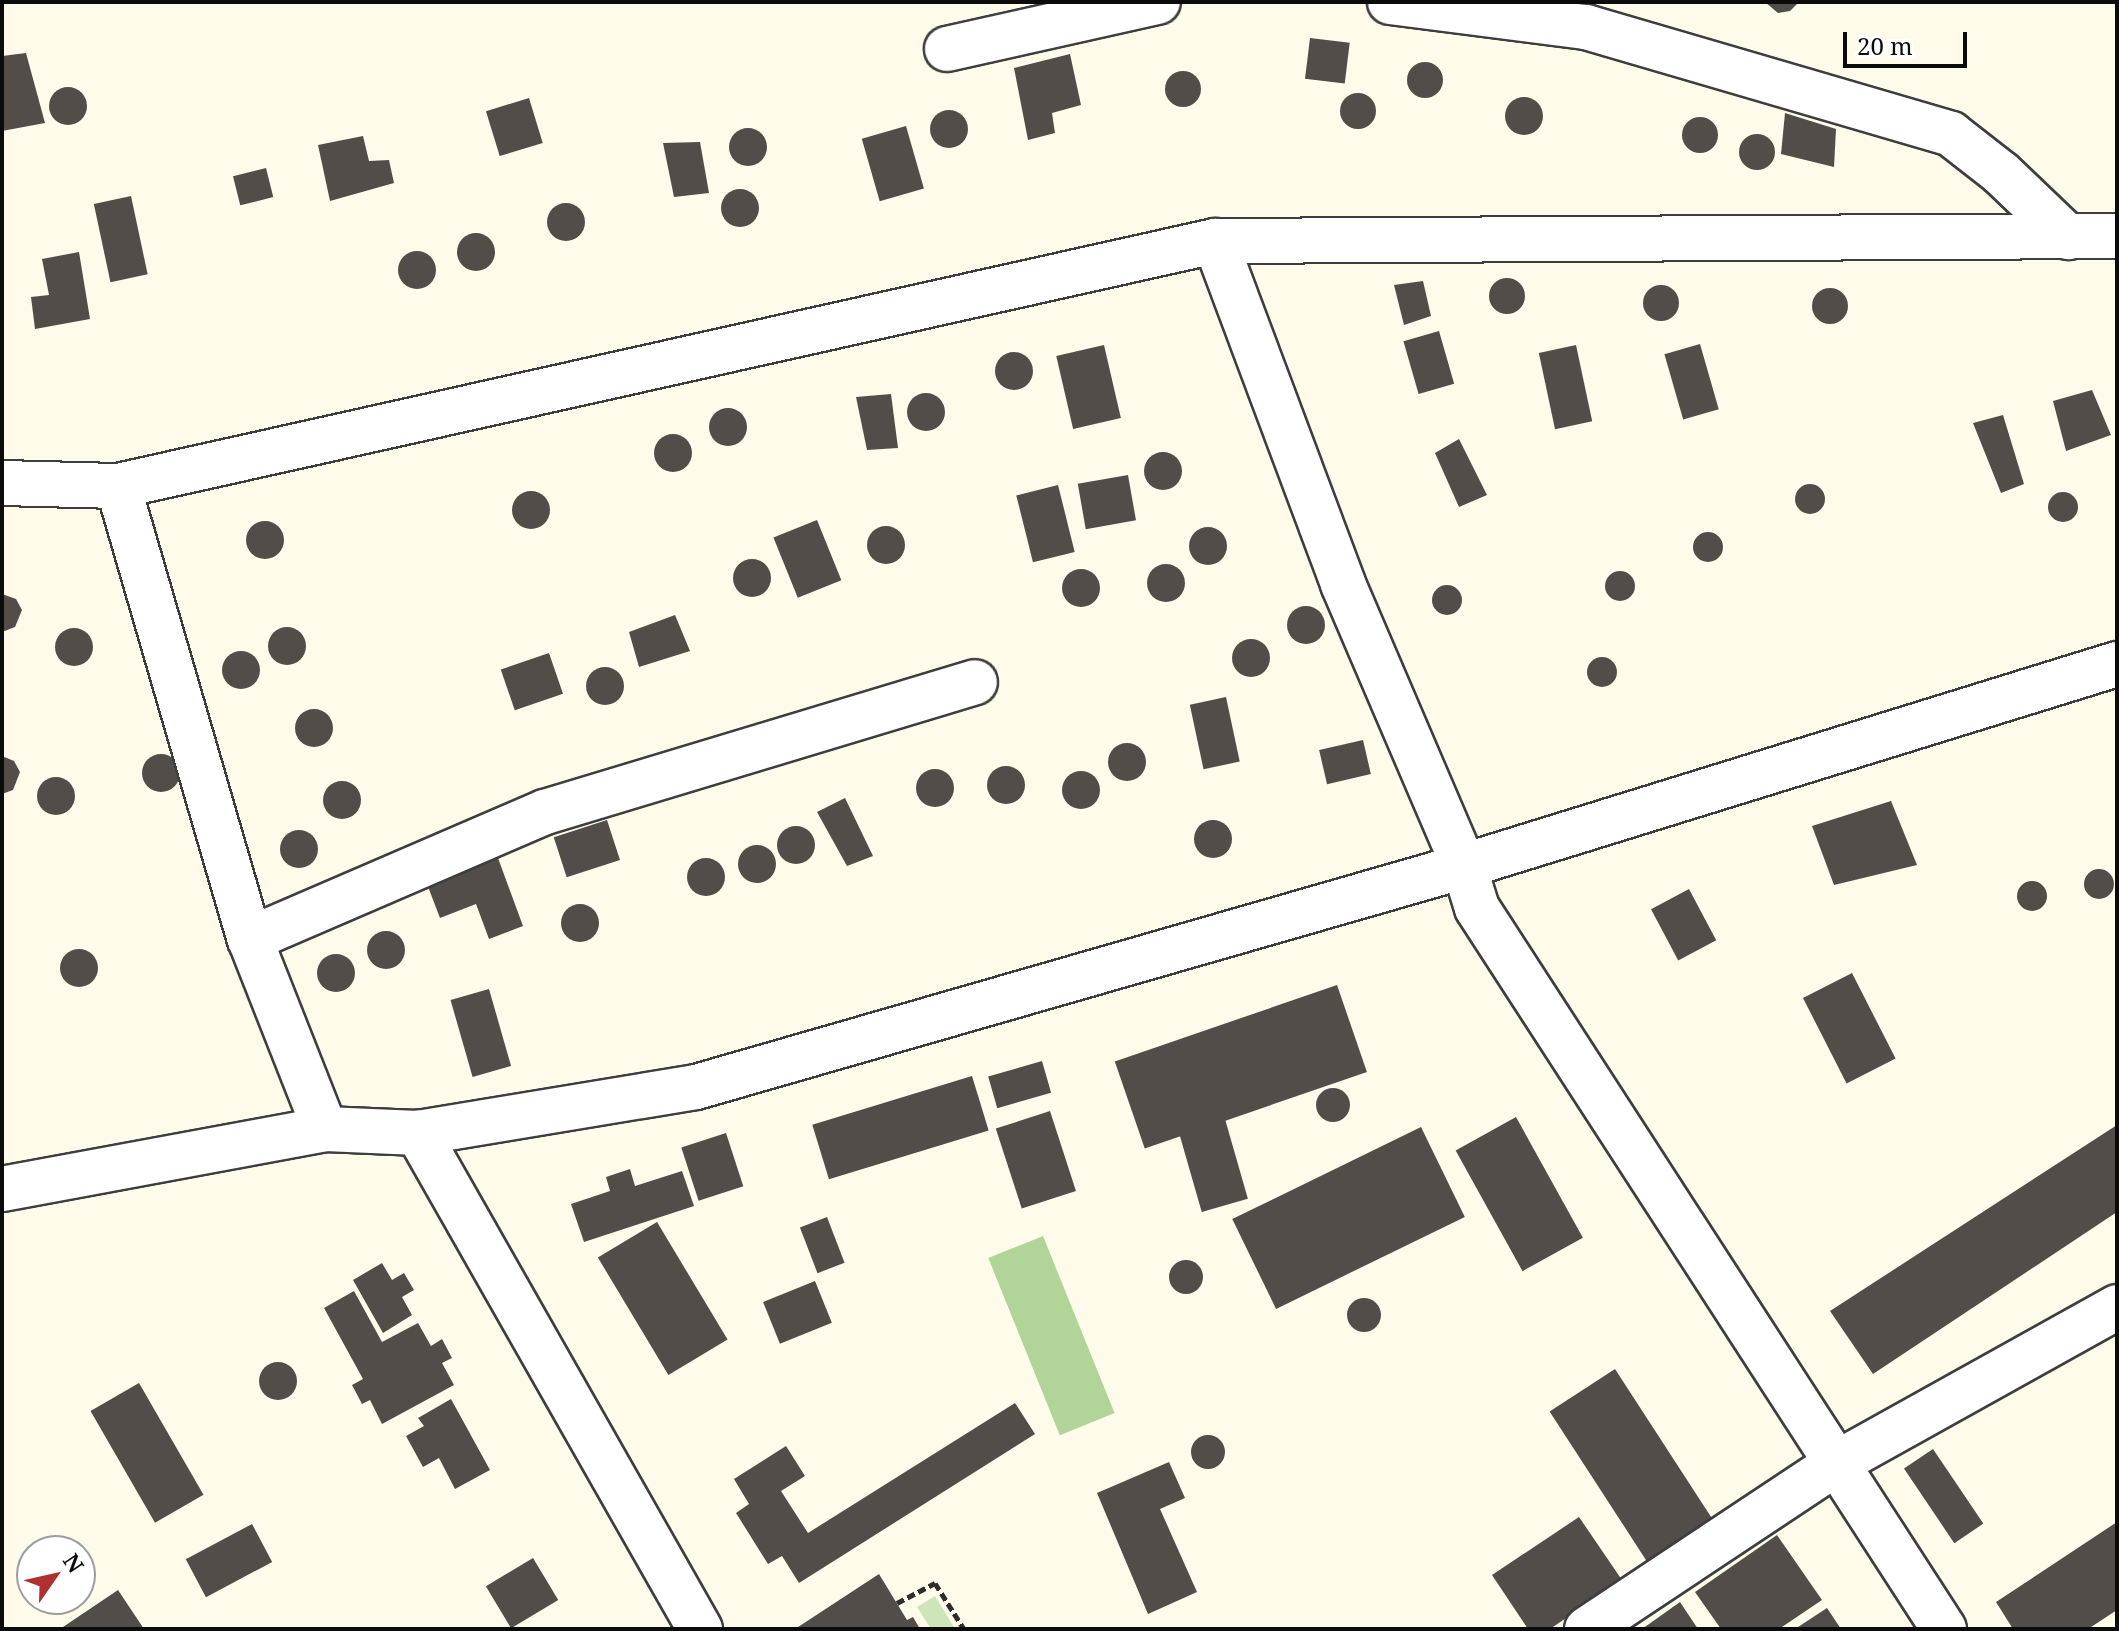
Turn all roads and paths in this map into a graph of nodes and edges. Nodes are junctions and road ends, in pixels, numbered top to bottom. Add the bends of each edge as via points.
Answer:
1 (1158, 2) edge
2 (1390, 2) edge
3 (947, 49) dead end
4 (2117, 236) edge
5 (2068, 237) junction
6 (1215, 241) junction
7 (2, 483) edge
8 (118, 486) junction
9 (2117, 664) edge
10 (975, 682) dead end
11 (1464, 866) junction
12 (250, 939) junction
13 (325, 1129) junction
14 (418, 1133) junction
15 (2, 1189) edge
16 (2117, 1307) edge
17 (1837, 1463) junction
18 (897, 1603) dead end
19 (700, 1629) edge
20 (964, 1629) edge
21 (1587, 1629) edge
22 (1944, 1629) edge

1 - 3 street
2 - 5 street via 1586,27 1951,134
4 - 5 street
5 - 6 street
6 - 8 street
6 - 11 street via 1343,584
7 - 8 street
8 - 12 street
9 - 11 street
10 - 12 street via 545,812
11 - 14 street via 696,1087
11 - 17 street via 1477,908
12 - 13 street
13 - 14 street
13 - 15 street
14 - 19 street
16 - 17 street
17 - 21 street
17 - 22 street
18 - 20 path via 935,1583

